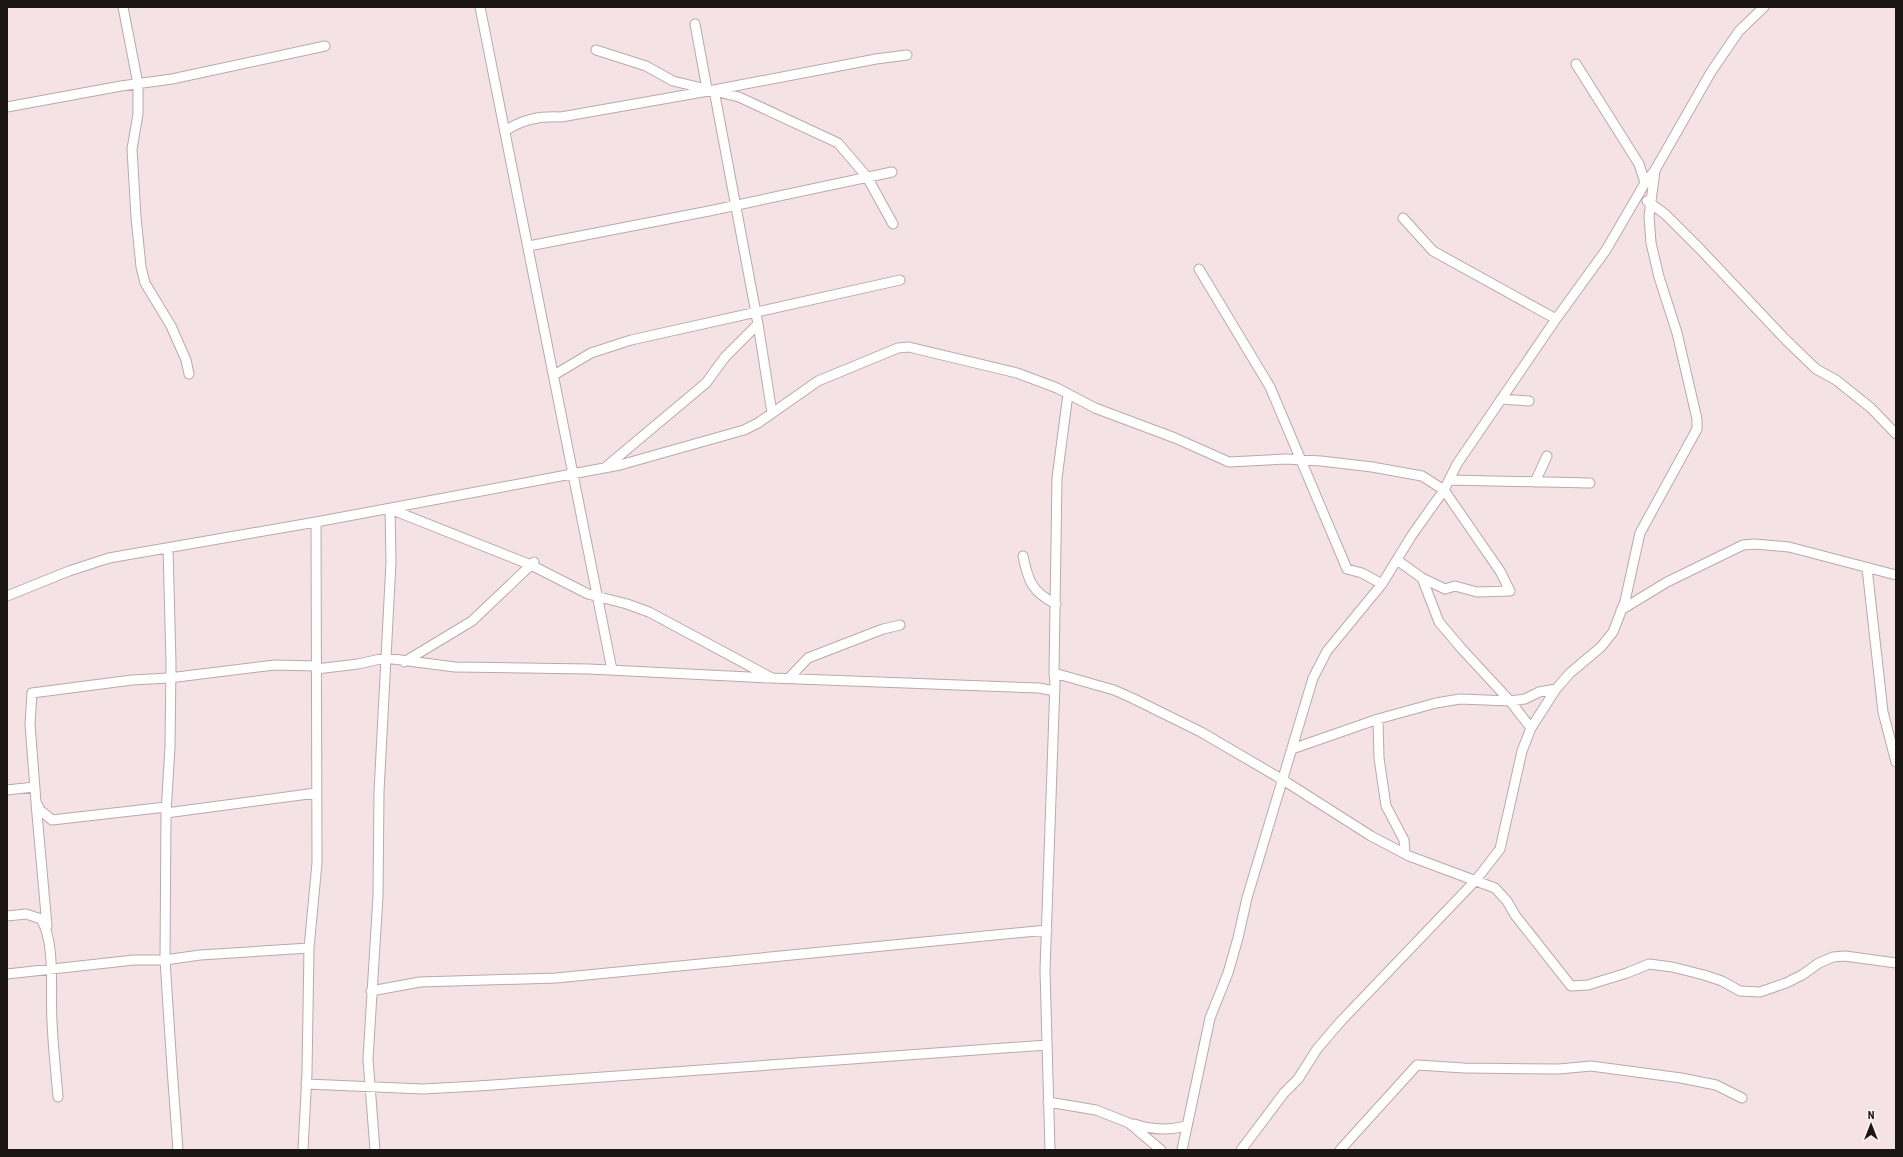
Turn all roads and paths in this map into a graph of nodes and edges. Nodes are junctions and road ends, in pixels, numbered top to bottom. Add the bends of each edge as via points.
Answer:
1 (124, 7) edge
2 (480, 7) edge
3 (1764, 7) edge
4 (695, 24) dead end
5 (325, 46) dead end
6 (596, 50) dead end
7 (907, 55) dead end
8 (1576, 64) dead end
9 (138, 84) junction
10 (710, 90) junction
11 (7, 107) edge
12 (505, 131) junction
13 (1655, 170) junction
14 (892, 172) dead end
15 (867, 177) junction
16 (1645, 183) junction
17 (1640, 195) junction
18 (1651, 203) junction
19 (735, 205) junction
20 (1403, 218) dead end
21 (893, 224) dead end
22 (529, 246) junction
23 (1199, 269) dead end
24 (900, 280) dead end
25 (756, 313) junction
26 (1556, 319) junction
27 (758, 324) junction
28 (189, 374) dead end
29 (554, 375) junction
30 (1068, 394) junction
31 (1501, 399) junction
32 (1529, 400) dead end
33 (772, 413) junction
34 (1896, 434) edge
35 (1547, 456) dead end
36 (1301, 460) junction
37 (606, 468) junction
38 (574, 473) junction
39 (1449, 480) junction
40 (1535, 482) junction
41 (1590, 483) dead end
42 (1444, 490) junction
43 (390, 508) junction
44 (316, 522) junction
45 (168, 548) junction
46 (1024, 556) dead end
47 (1397, 560) junction
48 (534, 563) junction
49 (1867, 568) junction
50 (1896, 575) edge
51 (1422, 578) junction
52 (1382, 584) junction
53 (7, 596) edge
54 (596, 597) junction
55 (1056, 604) junction
56 (1622, 610) junction
57 (900, 626) dead end
58 (385, 658) junction
59 (404, 662) junction
60 (316, 668) junction
61 (612, 670) junction
62 (1054, 673) junction
63 (169, 678) junction
64 (772, 678) junction
65 (788, 679) junction
66 (1556, 689) junction
67 (1055, 690) junction
68 (1510, 701) junction
69 (1378, 719) junction
70 (1530, 728) junction
71 (1292, 749) junction
72 (1896, 762) edge
73 (1283, 780) junction
74 (34, 787) junction
75 (7, 790) edge
76 (316, 793) junction
77 (36, 802) junction
78 (166, 810) junction
79 (52, 820) junction
80 (38, 835) junction
81 (1405, 854) junction
82 (1476, 880) junction
83 (7, 916) edge
84 (47, 928) junction
85 (1047, 930) junction
86 (309, 948) junction
87 (166, 960) junction
88 (1896, 963) edge
89 (51, 970) junction
90 (7, 974) edge
91 (371, 991) junction
92 (1047, 1045) junction
93 (306, 1084) junction
94 (370, 1088) junction
95 (58, 1097) dead end
96 (1742, 1098) dead end
97 (1048, 1102) junction
98 (1129, 1123) junction
99 (1187, 1126) junction
100 (178, 1150) edge
101 (303, 1150) edge
102 (375, 1150) edge
103 (1050, 1150) edge
104 (1161, 1150) edge
105 (1182, 1150) edge
106 (1241, 1150) edge
107 (1340, 1150) edge

1 - 9 street
2 - 12 street
3 - 13 street via 1739,31 1711,72
4 - 10 street
5 - 9 street via 172,80
6 - 10 street via 646,66 673,81
7 - 10 street
8 - 16 street via 1639,164
9 - 11 street
9 - 28 street via 138,114 132,149 141,267 145,283 171,326 186,360
10 - 12 street via 561,117 539,116 516,123
10 - 15 street via 739,97 838,143
10 - 19 street
12 - 22 street
13 - 16 street
13 - 18 street
14 - 15 street
15 - 19 street
15 - 21 street
16 - 17 street
17 - 18 street
17 - 26 street via 1606,250
18 - 34 street via 1701,250 1816,369 1836,380 1871,408
18 - 56 street via 1651,243 1680,347 1697,419 1697,429 1640,533
19 - 22 street
19 - 25 street
20 - 26 street via 1433,251
22 - 29 street
23 - 36 street via 1270,387
24 - 25 street
25 - 27 street
25 - 29 street via 631,340 591,353
26 - 31 street
27 - 33 street
27 - 37 street via 725,357 706,383
29 - 38 street
30 - 33 street via 1017,373 903,346 818,380
30 - 36 street via 1096,408 1229,462
30 - 55 street via 1057,478
31 - 32 street
31 - 39 street
33 - 37 street via 744,430
35 - 40 street
36 - 42 street via 1372,467 1422,476
36 - 52 street via 1347,570 1362,573
37 - 38 street
38 - 43 street
38 - 54 street
39 - 40 street
39 - 42 street
40 - 41 street
42 - 47 street
42 - 51 street via 1500,571 1510,591 1477,592 1455,586 1446,589
43 - 44 street
43 - 48 street
43 - 58 street via 391,562
44 - 45 street
44 - 60 street
45 - 53 street via 109,558
45 - 63 street
46 - 55 street via 1028,576 1034,588 1043,598
47 - 51 street
47 - 52 street
48 - 54 street
48 - 59 street via 472,621
49 - 50 street
49 - 56 street via 1789,547 1742,545 1667,582
49 - 72 street via 1884,712
51 - 68 street via 1439,622
52 - 71 street via 1319,664
54 - 61 street
54 - 64 street via 649,612
55 - 62 street
56 - 66 street via 1613,632 1601,647 1570,673
57 - 65 street via 883,629 808,658
58 - 59 street
58 - 60 street via 358,664
58 - 91 street via 379,792 378,896
59 - 61 street via 455,667
60 - 63 street via 275,665
60 - 76 street
61 - 64 street
62 - 67 street
62 - 73 street via 1114,690 1132,698 1202,732
63 - 74 street via 132,680 32,693 30,724
63 - 78 street via 170,747
64 - 65 street
65 - 67 street
66 - 68 street via 1539,692 1526,699
66 - 70 street
67 - 85 street
68 - 69 street via 1460,699
68 - 70 street
69 - 71 street
69 - 81 street via 1386,806 1404,840
70 - 82 street via 1522,751 1500,849
71 - 73 street
73 - 81 street via 1371,836
73 - 99 street via 1247,898 1230,966 1210,1018
74 - 75 street
74 - 77 street
76 - 78 street
76 - 86 street via 317,863
77 - 79 street via 40,810
77 - 80 street
78 - 79 street
78 - 87 street
79 - 80 street
80 - 84 street
81 - 82 street
82 - 88 street via 1494,888 1507,900 1515,915 1571,986 1588,985 1649,964 1672,967 1722,981 1740,991 1760,992 1796,978 1833,957 1845,956
82 - 106 street via 1317,1048 1298,1079 1284,1093
83 - 84 street via 26,914 41,919
84 - 89 street
85 - 91 street via 556,978 420,982
85 - 92 street
86 - 87 street via 200,955
86 - 93 street
87 - 89 street via 134,960
87 - 100 street
89 - 90 street
89 - 95 street
91 - 94 street via 368,1059
92 - 94 street via 478,1086
92 - 97 street
93 - 94 street
93 - 101 street
94 - 102 street
96 - 107 street via 1716,1085 1591,1066 1552,1069 1417,1065
97 - 98 street via 1096,1110
97 - 103 street
98 - 99 street via 1150,1128
98 - 104 street
99 - 105 street

